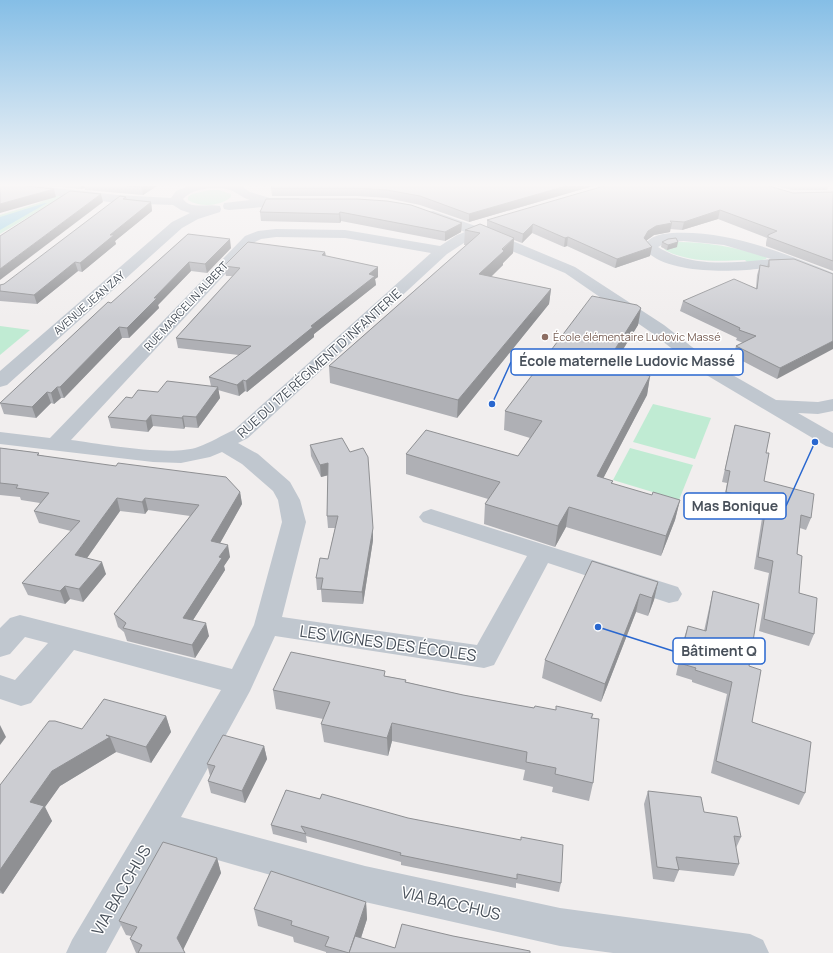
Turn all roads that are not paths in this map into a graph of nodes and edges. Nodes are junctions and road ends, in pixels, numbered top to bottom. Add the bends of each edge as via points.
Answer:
1 (171, 230) edge
2 (473, 230) edge
3 (486, 230) edge
4 (442, 251) junction
5 (788, 261) junction
6 (833, 278) edge
7 (0, 381) edge
8 (770, 406) junction
9 (828, 406) edge
10 (794, 420) junction
11 (0, 438) edge
12 (827, 439) edge
13 (224, 444) junction
14 (55, 445) junction
15 (431, 517) dead end
16 (542, 552) junction
17 (669, 594) dead end
18 (267, 625) junction
19 (69, 637) junction
20 (0, 646) edge
21 (240, 683) junction
22 (0, 687) edge
23 (158, 827) junction
24 (85, 953) edge
25 (750, 953) edge

1 - 7 street, AVENUE JEAN ZAY
2 - 4 street, RUE DU 17E RÉGIMENT D'INFANTERIE
3 - 8 street via 570,270 658,329 709,369
4 - 13 street, RUE DU 17E RÉGIMENT D'INFANTERIE via 269,411
4 - 14 street, RUE MARCELIN ALBERT via 345,234 276,233 258,235 250,239
5 - 5 street via 746,266 707,265 664,258 652,248 652,244 673,237 694,237 741,244
5 - 6 street
8 - 9 street
8 - 10 street
9 - 10 street
9 - 12 street via 832,417
10 - 12 street
11 - 14 street, RUE DU 17E RÉGIMENT D'INFANTERIE
13 - 14 street, RUE DU 17E RÉGIMENT D'INFANTERIE via 203,453 181,456 153,456
13 - 18 street, VIA BACCHUS via 250,459 282,487 289,500 294,522
15 - 16 street
16 - 17 street
16 - 18 street, LES VIGNES DES ÉCOLES via 484,657
18 - 21 street, VIA BACCHUS
19 - 20 street via 20,625
19 - 21 street
19 - 22 street via 21,694
21 - 23 street, VIA BACCHUS
23 - 24 street, VIA BACCHUS
23 - 25 street, VIA BACCHUS via 365,884 560,927

